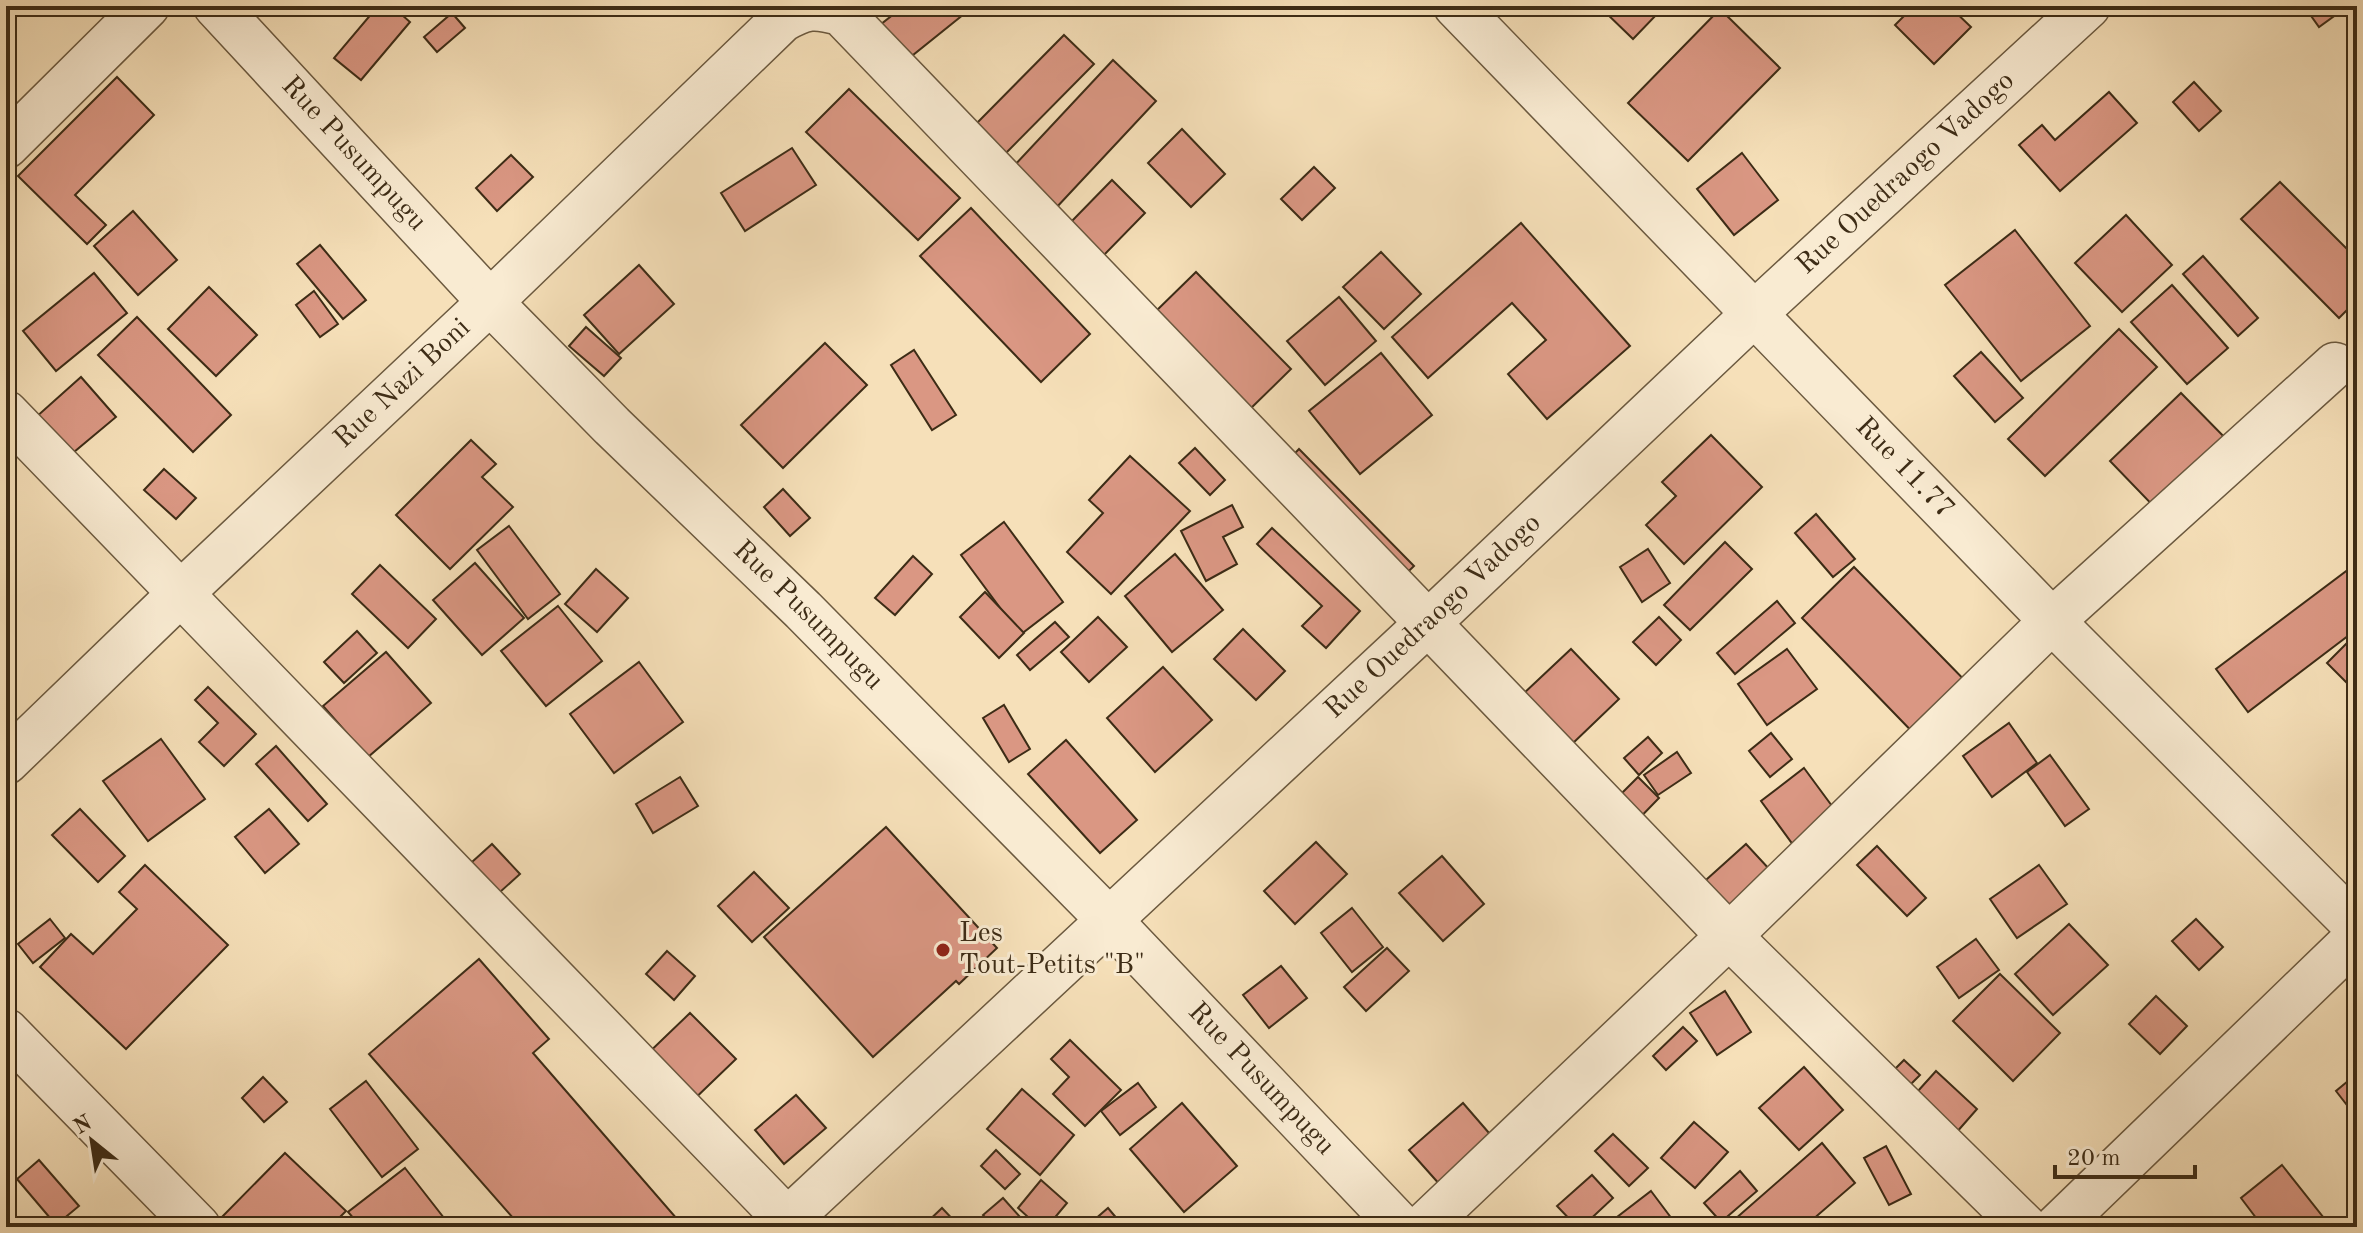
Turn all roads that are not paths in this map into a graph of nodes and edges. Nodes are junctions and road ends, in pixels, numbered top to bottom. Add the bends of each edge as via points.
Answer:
1 (147, 6) edge
2 (216, 6) edge
3 (1456, 6) edge
4 (2088, 6) edge
5 (6, 146) edge
6 (490, 302) junction
7 (1755, 313) junction
8 (2335, 365) dead end
9 (6, 413) edge
10 (181, 593) junction
11 (2052, 621) junction
12 (1428, 623) junction
13 (6, 762) edge
14 (1110, 921) junction
15 (2357, 927) edge
16 (1729, 936) junction
17 (2357, 937) edge
18 (6, 1031) edge
19 (787, 1225) edge
20 (198, 1227) edge
21 (1401, 1227) edge
22 (1423, 1227) edge
23 (2025, 1227) edge
24 (2057, 1227) edge

1 - 5 street
2 - 6 street, Rue Pusumpugu
3 - 7 street, Rue 11.77
4 - 7 street, Rue Ouedraogo Vadogo
6 - 10 street, Rue Nazi Boni
6 - 12 street, Rue Nazi Boni via 782,20 801,9 841,13
6 - 14 street, Rue Pusumpugu
7 - 11 street, Rue 11.77
7 - 12 street, Rue Ouedraogo Vadogo
8 - 11 street
9 - 10 street
10 - 13 street, Rue Nazi Boni
10 - 19 street
11 - 15 street, Rue 11.77
11 - 16 street
12 - 14 street, Rue Ouedraogo Vadogo
12 - 16 street
14 - 19 street, Rue Ouedraogo Vadogo
14 - 21 street, Rue Pusumpugu
16 - 22 street
16 - 23 street
17 - 24 street
18 - 20 street

